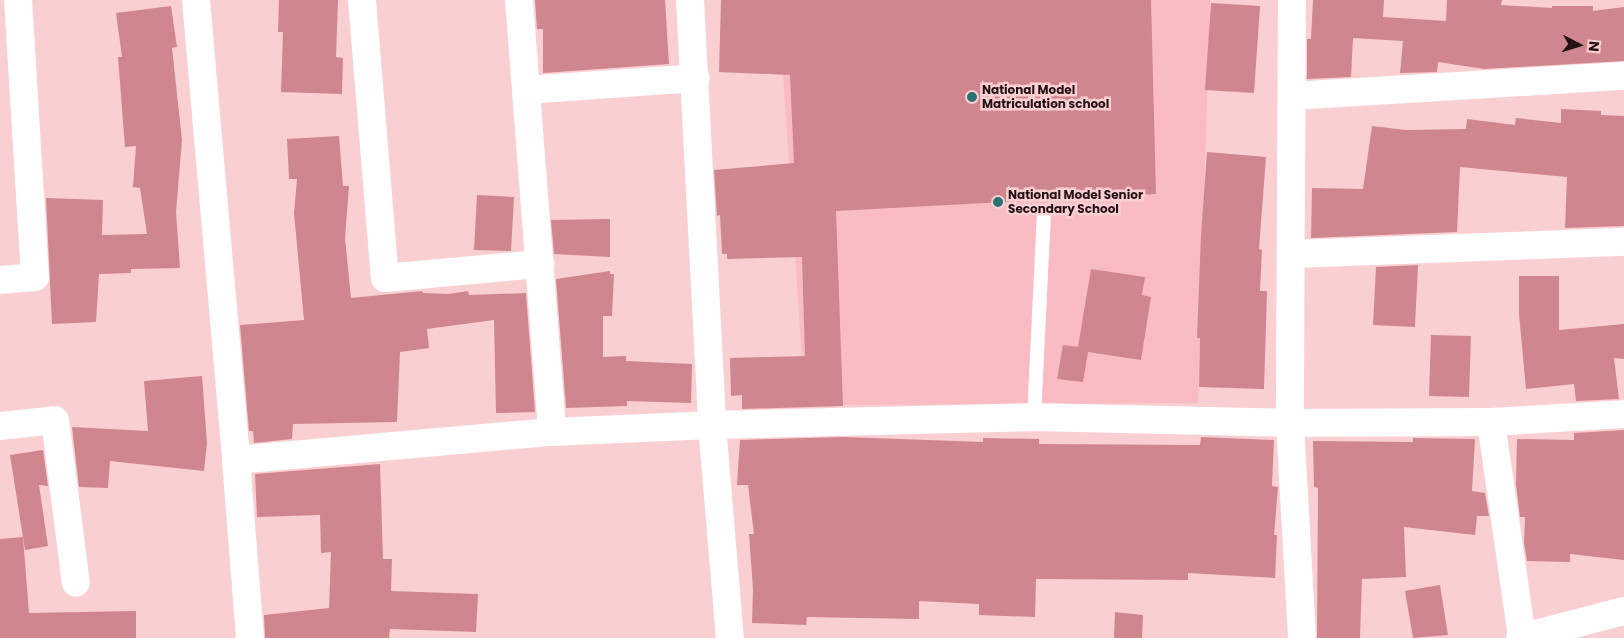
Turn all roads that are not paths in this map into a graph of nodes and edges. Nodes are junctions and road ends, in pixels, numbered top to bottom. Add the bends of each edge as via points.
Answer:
1 (18, 0) edge
2 (196, 0) edge
3 (362, 0) edge
4 (519, 0) edge
5 (690, 0) edge
6 (1292, 0) edge
7 (1624, 76) edge
8 (696, 78) junction
9 (526, 90) junction
10 (1293, 96) junction
11 (1044, 213) dead end
12 (1624, 242) edge
13 (1292, 254) junction
14 (540, 264) junction
15 (0, 280) edge
16 (1624, 414) edge
17 (1034, 417) junction
18 (1491, 422) junction
19 (1290, 423) junction
20 (712, 425) junction
21 (0, 426) edge
22 (552, 432) junction
23 (236, 460) junction
24 (76, 583) dead end
25 (1624, 611) edge
26 (1531, 636) edge
27 (250, 638) edge
28 (730, 638) edge
29 (1302, 638) edge

1 - 15 street via 35,277
2 - 23 street
3 - 14 street via 385,278
4 - 9 street
5 - 8 street
6 - 10 street
7 - 10 street
8 - 9 street
8 - 20 street
9 - 14 street
10 - 13 street
11 - 17 lane
12 - 13 street
13 - 19 street
14 - 22 street
16 - 18 street
17 - 19 street
17 - 20 street
18 - 19 street
18 - 26 street
19 - 29 street
20 - 22 street
20 - 28 street
21 - 24 street via 55,420
22 - 23 street
23 - 27 street
25 - 26 street

